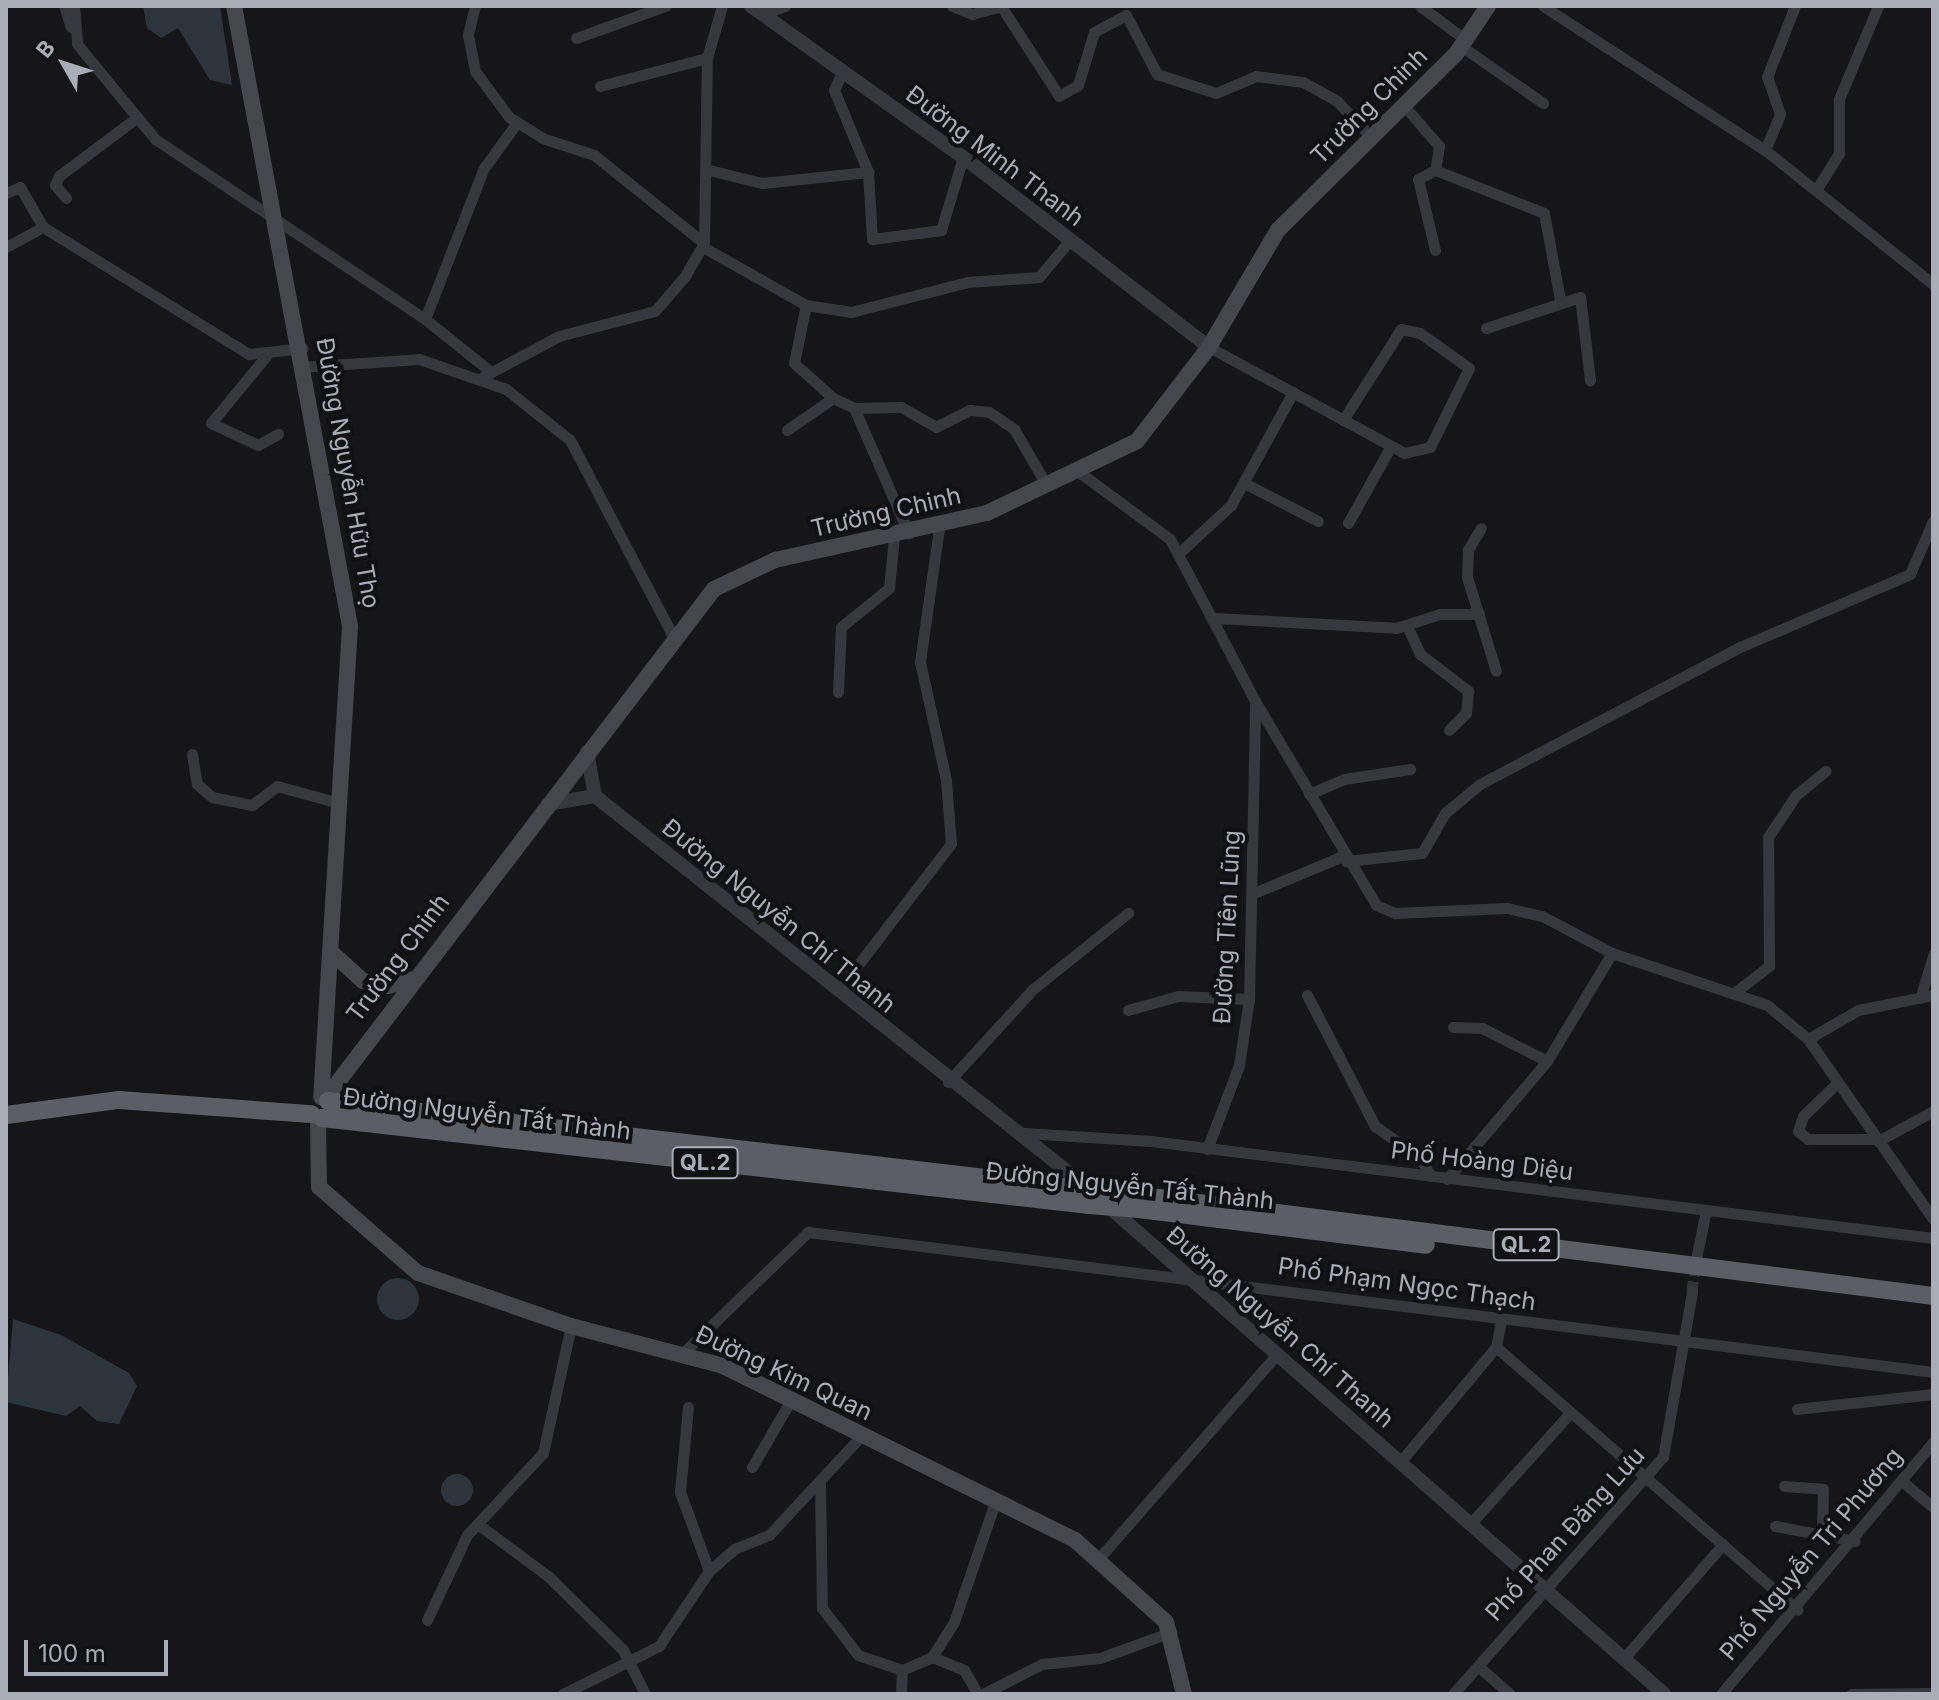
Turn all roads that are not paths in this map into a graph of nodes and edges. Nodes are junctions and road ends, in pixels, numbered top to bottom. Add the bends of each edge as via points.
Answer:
1 (64, 6) edge
2 (74, 6) edge
3 (234, 6) edge
4 (475, 6) edge
5 (665, 6) edge
6 (722, 6) edge
7 (785, 6) edge
8 (952, 6) edge
9 (1002, 6) edge
10 (1420, 6) edge
11 (1488, 6) edge
12 (1543, 6) edge
13 (1795, 6) edge
14 (1878, 6) edge
15 (757, 9) edge
16 (71, 27) junction
17 (576, 38) dead end
18 (1463, 43) junction
19 (707, 58) junction
20 (843, 70) junction
21 (600, 86) dead end
22 (1543, 103) dead end
23 (1405, 107) junction
24 (135, 119) junction
25 (516, 124) junction
26 (1373, 139) junction
27 (1765, 150) junction
28 (963, 157) junction
29 (705, 169) junction
30 (1435, 170) junction
31 (868, 172) junction
32 (1818, 187) junction
33 (6, 193) edge
34 (66, 198) dead end
35 (276, 220) junction
36 (43, 227) junction
37 (1070, 240) junction
38 (703, 245) junction
39 (6, 247) edge
40 (1435, 250) dead end
41 (1933, 284) edge
42 (1560, 299) junction
43 (806, 305) junction
44 (425, 319) junction
45 (1486, 328) dead end
46 (1209, 347) junction
47 (303, 348) junction
48 (267, 355) junction
49 (300, 367) junction
50 (488, 374) junction
51 (1590, 380) dead end
52 (1293, 392) junction
53 (833, 398) junction
54 (854, 408) junction
55 (1343, 420) junction
56 (787, 430) dead end
57 (278, 434) dead end
58 (1391, 446) junction
59 (1079, 472) junction
60 (1244, 483) junction
61 (1047, 486) junction
62 (1318, 521) dead end
63 (1933, 521) edge
64 (1348, 523) dead end
65 (939, 528) junction
66 (1481, 528) dead end
67 (902, 535) junction
68 (1179, 553) junction
69 (1479, 614) junction
70 (1214, 618) junction
71 (1407, 626) junction
72 (674, 638) junction
73 (1496, 671) dead end
74 (838, 692) dead end
75 (1255, 701) junction
76 (1449, 730) dead end
77 (587, 752) junction
78 (192, 754) dead end
79 (1410, 769) dead end
80 (1826, 771) dead end
81 (1309, 794) junction
82 (595, 796) junction
83 (339, 803) junction
84 (544, 806) junction
85 (1344, 859) junction
86 (1254, 893) junction
87 (1128, 913) dead end
88 (332, 953) junction
89 (1612, 953) junction
90 (1933, 955) edge
91 (412, 979) junction
92 (838, 991) junction
93 (1734, 993) junction
94 (1928, 993) edge
95 (1307, 995) dead end
96 (1249, 999) junction
97 (1128, 1010) dead end
98 (1453, 1027) dead end
99 (1808, 1039) junction
100 (1547, 1061) junction
101 (948, 1082) junction
102 (1837, 1083) junction
103 (321, 1108) junction
104 (1933, 1111) edge
105 (6, 1115) edge
106 (1025, 1133) junction
107 (1878, 1140) junction
108 (1207, 1149) junction
109 (1431, 1176) junction
110 (1447, 1179) junction
111 (1706, 1210) junction
112 (1933, 1219) edge
113 (1933, 1238) edge
114 (1696, 1259) tunnel mouth
115 (1187, 1275) junction
116 (1692, 1292) tunnel mouth
117 (1933, 1296) edge
118 (1933, 1307) edge
119 (1501, 1321) junction
120 (571, 1326) junction
121 (1685, 1341) junction
122 (1496, 1347) junction
123 (684, 1352) junction
124 (1278, 1353) junction
125 (1933, 1372) edge
126 (1933, 1394) edge
127 (791, 1400) junction
128 (688, 1407) dead end
129 (1797, 1409) dead end
130 (1571, 1412) junction
131 (862, 1435) junction
132 (1933, 1442) edge
133 (1401, 1461) junction
134 (752, 1467) dead end
135 (1645, 1478) junction
136 (1903, 1482) junction
137 (820, 1484) junction
138 (1784, 1486) dead end
139 (995, 1502) junction
140 (1933, 1507) edge
141 (1471, 1523) junction
142 (479, 1525) junction
143 (1775, 1526) dead end
144 (1822, 1530) junction
145 (1855, 1541) junction
146 (1723, 1544) junction
147 (1100, 1557) junction
148 (709, 1571) junction
149 (1546, 1588) junction
150 (1798, 1610) junction
151 (427, 1620) dead end
152 (1171, 1632) junction
153 (932, 1657) junction
154 (1624, 1658) junction
155 (632, 1660) junction
156 (1478, 1666) junction
157 (902, 1670) junction
158 (1933, 1693) edge
159 (563, 1694) edge
160 (645, 1694) edge
161 (901, 1694) edge
162 (980, 1694) edge
163 (1184, 1694) edge
164 (1453, 1694) edge
165 (1510, 1694) edge
166 (1664, 1694) edge
167 (1721, 1694) edge
168 (1851, 1694) edge

1 - 16 street
2 - 16 street
3 - 35 main road, Đường Nguyễn Hữu Thọ
4 - 25 street via 468,35 475,71
5 - 17 street
6 - 19 street
7 - 15 street
8 - 9 street via 972,14
9 - 26 street via 1059,96 1078,85 1094,32 1126,15 1157,74 1216,93 1256,76 1303,82 1337,101
10 - 18 street
11 - 18 main road, Trường Chinh
12 - 27 street
13 - 27 street via 1767,77 1780,114
14 - 32 street via 1839,99 1839,153
15 - 20 street, Đường Minh Thanh
16 - 24 street
18 - 22 street
18 - 23 main road, Trường Chinh
19 - 21 street
19 - 29 street
20 - 28 street, Đường Minh Thanh
20 - 31 street via 834,90
23 - 26 main road, Trường Chinh
23 - 30 street via 1439,146
24 - 34 street via 59,176 55,185
24 - 35 street
25 - 38 street via 594,155
25 - 44 street via 484,168
26 - 46 main road, Trường Chinh via 1278,230
27 - 32 street
28 - 31 street via 937,233 869,237
28 - 37 street, Đường Minh Thanh
29 - 31 street via 762,183
29 - 38 street
30 - 40 street via 1418,179
30 - 42 street via 1544,213
32 - 41 street
33 - 36 street via 20,187
35 - 44 street
35 - 47 main road, Đường Nguyễn Hữu Thọ
36 - 39 street
36 - 48 street via 243,351
37 - 43 street via 1039,277 968,282 859,312
37 - 46 street, Đường Minh Thanh
38 - 43 street
38 - 50 street via 655,311 583,327
42 - 45 street
42 - 51 street via 1581,299
43 - 53 street via 794,363
44 - 50 street
46 - 52 street
46 - 59 main road, Trường Chinh via 1137,441
47 - 48 street
47 - 49 main road, Đường Nguyễn Hữu Thọ
48 - 57 street via 211,423 258,445
49 - 50 street via 419,359
49 - 83 main road, Đường Nguyễn Hữu Thọ via 350,626
50 - 72 street via 570,440
52 - 55 street
52 - 60 street
53 - 54 street
53 - 56 street
54 - 61 street via 901,407 936,427 970,410 989,412 1014,429
54 - 67 street
55 - 58 street
55 - 58 street via 1391,337 1401,329 1420,333 1464,360 1469,377 1430,447 1404,453
58 - 64 street
59 - 61 main road, Trường Chinh
59 - 68 street
60 - 62 street
60 - 68 street
61 - 65 main road, Trường Chinh
63 - 85 street via 1919,565 1740,647 1480,784 1440,819 1422,853
65 - 67 main road, Trường Chinh
65 - 92 street via 920,662 946,780 951,844
66 - 69 street via 1466,564
67 - 72 main road, Trường Chinh via 775,560 730,578
67 - 74 street via 889,588 841,627
68 - 70 street
69 - 71 street via 1440,614
69 - 73 street
70 - 71 street
70 - 75 street
71 - 76 street via 1420,654 1468,691 1466,713
72 - 77 main road, Trường Chinh
75 - 81 street
75 - 86 street, Đường Tiên Lũng
77 - 82 street
77 - 84 main road, Trường Chinh
78 - 83 street via 197,784 212,797 252,805 277,786
79 - 81 street via 1344,779
80 - 93 street via 1796,795 1768,837 1769,966
81 - 85 street
82 - 84 street
82 - 92 street, Đường Nguyễn Chí Thanh
83 - 88 main road, Đường Nguyễn Hữu Thọ
84 - 91 main road, Trường Chinh
85 - 86 street
85 - 89 street via 1385,910 1507,908 1542,916
86 - 96 street, Đường Tiên Lũng
87 - 101 street via 1033,989
88 - 91 main road via 363,981 389,986
88 - 103 main road, Đường Nguyễn Hữu Thọ
89 - 93 street
89 - 100 street
90 - 94 street
91 - 103 main road, Trường Chinh
92 - 101 street, Đường Nguyễn Chí Thanh
93 - 99 street via 1772,1008
94 - 99 street via 1858,1010
95 - 109 street via 1375,1126 1419,1157
96 - 97 street via 1178,996
96 - 108 street, Đường Tiên Lũng via 1239,1065
98 - 100 street via 1482,1028
99 - 102 street
100 - 110 street
101 - 106 street, Đường Nguyễn Chí Thanh
102 - 107 street
102 - 107 street via 1803,1116 1798,1131 1808,1139
103 - 105 highway, QL.2 via 119,1100
103 - 117 highway, Đường Nguyễn Tất Thành / QL.2, bridge via 1119,1193
103 - 118 highway, Đường Nguyễn Tất Thành / QL.2, bridge
103 - 120 main road, Đường Kim Quan via 316,1182 381,1246 439,1285
104 - 107 street
106 - 108 street, Phố Hoàng Diệu
106 - 115 street, Đường Nguyễn Chí Thanh
107 - 112 street
108 - 109 street, Phố Hoàng Diệu
109 - 110 street, Phố Hoàng Diệu
110 - 111 street, Phố Hoàng Diệu
111 - 113 street, Phố Hoàng Diệu
111 - 114 street
115 - 119 street, Phố Phạm Ngọc Thạch
115 - 123 street, Phố Phạm Ngọc Thạch via 808,1232
115 - 124 street, Đường Nguyễn Chí Thanh
116 - 121 street, Phố Phan Đăng Lưu
119 - 121 street, Phố Phạm Ngọc Thạch
119 - 122 street
120 - 123 main road, Đường Kim Quan
120 - 142 street via 543,1453
121 - 125 street, Phố Phạm Ngọc Thạch
121 - 135 street, Phố Phan Đăng Lưu via 1671,1436
122 - 130 street
122 - 133 street
123 - 127 main road, Đường Kim Quan
124 - 133 street, Đường Nguyễn Chí Thanh
124 - 147 street
126 - 129 street
127 - 131 main road, Đường Kim Quan
127 - 134 street
128 - 148 street via 680,1492
130 - 135 street
130 - 141 street
131 - 137 street
131 - 139 main road, Đường Kim Quan
132 - 136 street, Phố Nguyễn Tri Phương
133 - 141 street, Đường Nguyễn Chí Thanh
135 - 146 street
135 - 149 street, Phố Phan Đăng Lưu
136 - 140 street
136 - 145 street, Phố Nguyễn Tri Phương
137 - 148 street via 769,1535 734,1549
137 - 157 street via 822,1608 858,1655
138 - 144 street via 1823,1489
139 - 147 main road, Đường Kim Quan
139 - 153 street via 960,1610
141 - 149 street, Đường Nguyễn Chí Thanh
142 - 151 street via 457,1550
142 - 155 street via 549,1577
143 - 144 street
144 - 145 street
145 - 150 street, Phố Nguyễn Tri Phương
146 - 150 street
146 - 154 street
147 - 152 main road, Đường Kim Quan
148 - 155 street via 659,1646
149 - 154 street, Đường Nguyễn Chí Thanh
149 - 156 street, Phố Phan Đăng Lưu
150 - 167 street, Phố Nguyễn Tri Phương
152 - 162 street via 1100,1658 1042,1664
152 - 163 main road
153 - 157 street
153 - 162 street via 964,1670
154 - 166 street, Đường Nguyễn Chí Thanh
155 - 159 street
155 - 160 street
156 - 164 street, Phố Phan Đăng Lưu
156 - 165 street
157 - 161 street
158 - 168 street

